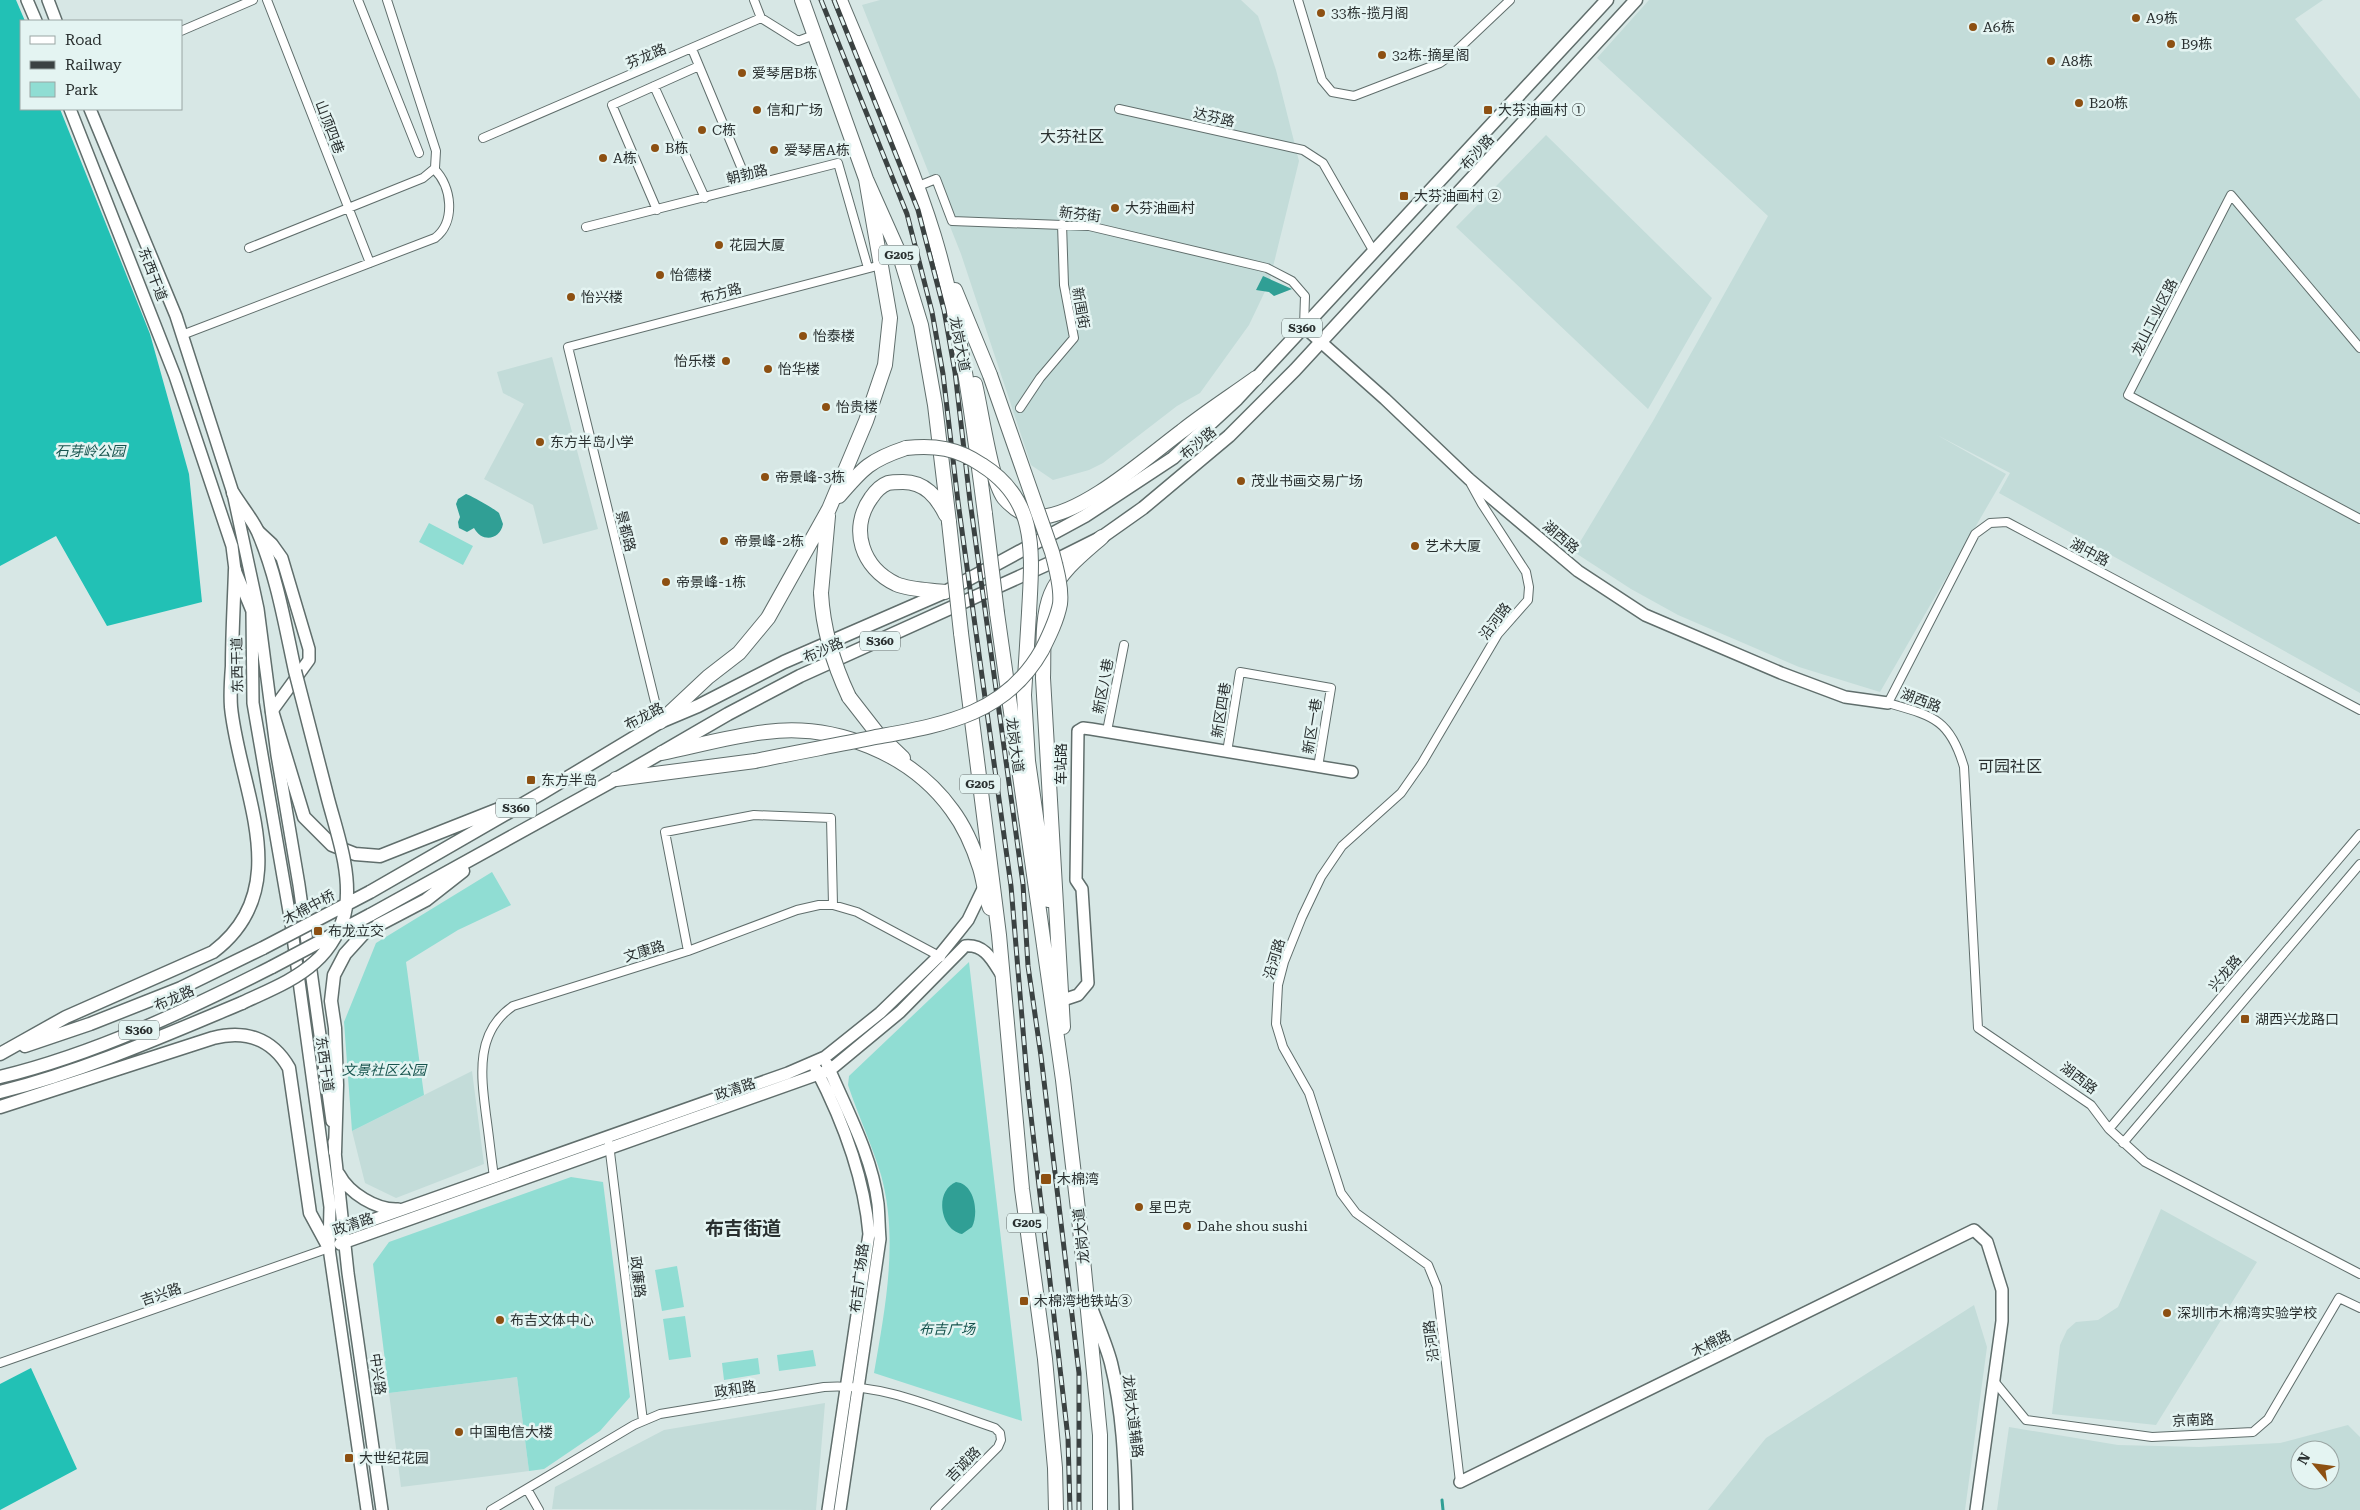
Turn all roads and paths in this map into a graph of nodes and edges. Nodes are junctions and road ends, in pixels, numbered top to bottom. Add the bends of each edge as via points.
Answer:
1 (27, 0) edge
2 (48, 0) edge
3 (253, 0) edge
4 (267, 0) edge
5 (358, 0) edge
6 (386, 0) edge
7 (754, 0) edge
8 (802, 0) edge
9 (840, 0) edge
10 (1298, 0) edge
11 (1510, 0) edge
12 (1607, 0) edge
13 (1636, 0) edge
14 (761, 18) junction
15 (36, 20) edge
16 (56, 20) edge
17 (182, 31) edge
18 (814, 36) junction
19 (692, 49) junction
20 (699, 66) junction
21 (654, 86) junction
22 (70, 110) edge
23 (90, 110) edge
24 (1119, 110) dead end
25 (483, 138) dead end
26 (419, 153) dead end
27 (434, 169) junction
28 (866, 179) junction
29 (749, 186) junction
30 (916, 187) junction
31 (705, 198) junction
32 (348, 208) junction
33 (657, 210) junction
34 (1062, 224) junction
35 (586, 227) dead end
36 (936, 246) junction
37 (249, 248) dead end
38 (1374, 252) junction
39 (370, 263) junction
40 (875, 266) junction
41 (1304, 327) junction
42 (182, 335) junction
43 (960, 339) junction
44 (1321, 343) junction
45 (568, 347) joint
46 (2360, 348) edge
47 (1256, 378) junction
48 (1020, 408) dead end
49 (1469, 480) junction
50 (233, 493) junction
51 (829, 509) junction
52 (2360, 519) edge
53 (949, 522) junction
54 (258, 531) junction
55 (1102, 537) junction
56 (235, 570) junction
57 (286, 574) junction
58 (945, 592) junction
59 (280, 600) junction
60 (255, 610) junction
61 (233, 615) junction
62 (1124, 645) dead end
63 (1240, 672) joint
64 (1888, 703) junction
65 (2360, 710) edge
66 (272, 711) junction
67 (660, 722) junction
68 (1107, 731) junction
69 (1227, 752) junction
70 (662, 753) junction
71 (1318, 767) junction
72 (913, 769) junction
73 (1352, 772) dead end
74 (616, 779) junction
75 (542, 793) junction
76 (2360, 834) edge
77 (496, 846) junction
78 (2360, 864) edge
79 (983, 889) junction
80 (370, 892) joint
81 (833, 905) junction
82 (999, 935) junction
83 (263, 948) joint
84 (688, 951) junction
85 (939, 956) junction
86 (948, 964) junction
87 (1003, 978) junction
88 (1063, 1000) junction
89 (0, 1054) edge
90 (825, 1057) junction
91 (813, 1063) junction
92 (824, 1072) junction
93 (0, 1077) edge
94 (1063, 1080) junction
95 (0, 1092) edge
96 (0, 1107) edge
97 (2109, 1128) junction
98 (608, 1137) junction
99 (2123, 1143) junction
100 (610, 1149) junction
101 (335, 1152) junction
102 (337, 1169) junction
103 (494, 1177) junction
104 (402, 1209) junction
105 (344, 1230) junction
106 (345, 1243) junction
107 (329, 1248) junction
108 (2360, 1274) edge
109 (1088, 1300) junction
110 (2360, 1308) edge
111 (0, 1363) edge
112 (1994, 1381) junction
113 (853, 1387) junction
114 (643, 1421) junction
115 (1000, 1433) joint
116 (1460, 1482) joint
117 (526, 1489) junction
118 (367, 1510) edge
119 (382, 1510) edge
120 (491, 1510) edge
121 (540, 1510) edge
122 (828, 1510) edge
123 (840, 1510) edge
124 (935, 1510) edge
125 (1056, 1510) edge
126 (1100, 1510) edge
127 (1126, 1510) edge
128 (1976, 1510) edge

1 - 15 street
2 - 16 street
3 - 17 street
4 - 32 street, 山顶四巷
5 - 26 street
6 - 27 street via 436,151
7 - 14 street
8 - 18 highway, G205
9 - 30 highway, 龙岗大道 / G205
10 - 11 street via 1322,80 1332,92 1354,96 1440,63
12 - 38 main road, 布沙路 / S360
13 - 44 main road, 布沙路 / S360
14 - 18 street via 798,41
14 - 19 street, 芬龙路
18 - 28 highway, G205
19 - 20 street
19 - 25 street, 芬龙路
20 - 21 street
20 - 29 street
21 - 31 street
21 - 33 street via 612,105
22 - 56 street, 东西干道 via 175,376 232,546
23 - 42 street, 东西干道
24 - 38 street, 达芬路 via 1303,150 1323,162
27 - 32 street via 423,178
27 - 39 street via 450,201 441,233
28 - 40 highway
28 - 53 highway, G205 via 899,253 921,325 935,405
29 - 31 street, 朝勃路
29 - 40 street, 朝勃路 via 838,164
30 - 34 street, 新芬街 via 936,179 952,221
30 - 36 highway, 龙岗大道 / G205
31 - 33 street, 朝勃路
32 - 37 street
32 - 39 street, 山顶四巷
33 - 35 street, 朝勃路
34 - 41 street, 新芬街 via 1089,226 1267,268 1292,281 1305,296
34 - 48 street, 新围街 via 1064,285 1074,338
36 - 43 highway, 龙岗大道 / G205
36 - 74 highway, bridge via 990,374 1058,577 1060,603 1051,632 1034,663 1017,685 991,704 944,724 755,761
38 - 41 main road, 布沙路 / S360
39 - 42 street
40 - 45 street, 布方路
40 - 51 highway via 890,318 885,365 866,422
41 - 44 street, 湖西路
41 - 47 main road, 布沙路 / S360
42 - 50 street, 东西干道
43 - 47 highway via 973,373 998,487 1022,514 1038,517 1058,514 1077,505 1132,471 1182,430
43 - 94 highway, 龙岗大道 / G205, bridge
44 - 49 street, 湖西路
44 - 55 main road, 布沙路 / S360 via 1229,436 1143,508
45 - 67 street, 景都路
46 - 52 street, 龙山工业区路 via 2231,195 2128,395
47 - 58 main road, 布沙路 / S360 via 1173,458 1085,516
49 - 64 street, 湖西路 via 1578,571 1645,615 1845,697
49 - 116 street, 沿河路 via 1526,572 1528,600 1498,634 1401,793 1342,846 1321,877 1284,962 1278,985 1276,1024 1283,1047 1309,1093 1341,1193 1356,1213 1428,1265 1437,1286
50 - 54 main road
50 - 60 street, 东西干道
51 - 67 highway via 768,618 739,653 708,676
51 - 72 highway, bridge via 820,593 823,623 836,669 849,697 877,733
51 - 88 highway, bridge via 863,468 906,448 929,445 974,459 1008,485 1021,505 1028,526 1032,557 1024,695 1028,760
53 - 58 highway via 931,491 910,482 888,483 877,490 860,520 862,547 871,563 885,577 898,585
53 - 82 highway, G205, bridge
54 - 57 street via 282,558
54 - 59 main road
55 - 70 main road, 布沙路 / S360 via 800,676
55 - 88 highway via 1069,567 1051,594 1044,629 1043,678
56 - 60 street, 东西干道
56 - 61 main road
57 - 59 street
57 - 66 street via 309,649 309,660
58 - 67 main road, 布龙路 / S360 via 784,662
59 - 95 main road, bridge via 341,850 346,908 340,927 315,962 287,981 242,1003 118,1056
60 - 61 street
60 - 66 street, 东西干道
60 - 107 street, 东西干道 via 253,703 292,933 330,1207
61 - 89 main road via 231,707 258,838 260,863 247,912 227,941 213,952 66,1017
62 - 68 street, 新区八巷
63 - 69 street, 新区四巷
63 - 71 street, 新区一巷 via 1331,688
64 - 65 street, 湖中路 via 1975,534 1990,523 2007,522
64 - 97 street, 湖西路 via 1921,713 1942,724 1957,742 1964,767 1978,1028 2091,1105
66 - 75 main road via 304,817 332,846 355,854 380,856
66 - 101 street, 东西干道 via 313,979
67 - 75 main road, 布龙路 / S360
68 - 69 street, 车站路
68 - 88 street, 车站路 via 1083,728 1077,736 1076,880 1082,889 1088,983 1078,995
69 - 71 street, 车站路
70 - 72 highway via 767,732 823,732 874,748
70 - 74 main road, S360
71 - 73 street, 车站路
72 - 79 highway via 933,786 953,811 980,869
74 - 77 main road, S360
75 - 80 main road, 布龙路 / S360
76 - 97 street, 兴龙路
77 - 93 main road, 布龙路 / S360, bridge via 184,1012 94,1048
77 - 101 main road via 426,900 366,932 334,975 331,1001 337,1085
78 - 99 street
79 - 82 highway
79 - 85 street, 政清路 via 968,920
80 - 83 main road, 木棉中桥 / S360, bridge
81 - 84 street, 文康路 via 797,910
81 - 84 street via 831,818 754,815 665,832
81 - 85 street, 文康路 via 857,912
82 - 87 highway, G205
83 - 89 main road, 布龙路 / S360 via 181,988 90,1024
84 - 103 street, 文康路 via 522,1001 498,1018 487,1036 481,1069
85 - 86 street, 文康路
85 - 90 street, 政清路 via 880,1013
86 - 87 street, 政清路 via 965,946 975,945 986,952
86 - 92 street, 政清路 via 900,1012
87 - 125 highway, G205 via 1022,1189 1045,1359
88 - 94 highway
90 - 91 street, 政清路
90 - 92 street, 布吉广场路
91 - 92 street, 布吉广场路
91 - 98 street, 政清路
92 - 100 street, 政清路
92 - 113 street, 布吉广场路 via 858,1172 869,1234
94 - 109 highway, 龙岗大道 / G205
96 - 107 main road via 213,1038 237,1034 254,1037 274,1049 289,1068 310,1213
97 - 99 street, 湖西路
98 - 100 street, 政廉路
98 - 103 street, 政清路
99 - 108 street, 湖西路 via 2144,1162
100 - 106 street, 政清路
100 - 114 street, 政廉路
101 - 102 street, 东西干道
102 - 104 street via 344,1181 362,1197 388,1209
102 - 105 street, 东西干道
103 - 104 street, 政清路
104 - 105 street, 政清路
105 - 106 street, 东西干道
105 - 107 street, 政清路
106 - 107 street, 政清路
106 - 119 street, 中兴路
107 - 111 street, 吉兴路
107 - 118 street
109 - 126 highway, 龙岗大道 / G205 via 1100,1435
109 - 127 main road, 龙岗大道辅路 via 1111,1362 1120,1405
110 - 112 street, 京南路 via 2339,1298 2268,1419 2252,1432 2152,1437 2026,1420
112 - 116 street, 木棉路 via 2002,1321 2002,1290 1987,1242 1974,1230
112 - 128 street
113 - 114 street, 政和路 via 824,1387 660,1414
113 - 115 street, 政和路 via 908,1399 995,1428
113 - 122 street, 布吉广场路
113 - 123 street, 布吉广场路
114 - 117 street, 政和路
115 - 124 street, 吉诚路 via 998,1447
117 - 120 street, 政和路
117 - 121 street

